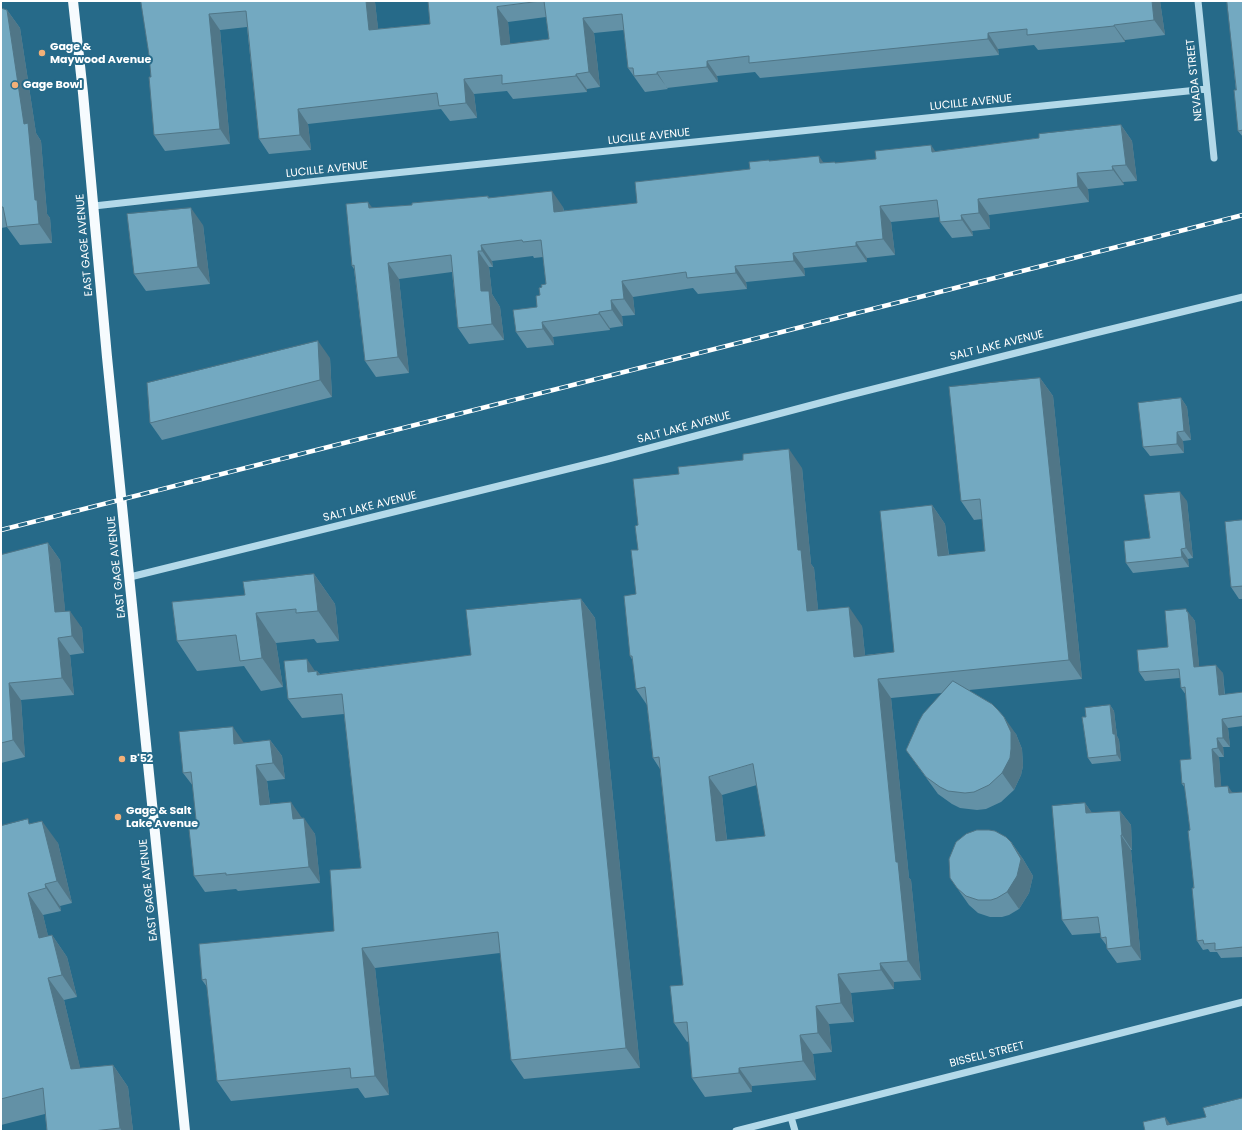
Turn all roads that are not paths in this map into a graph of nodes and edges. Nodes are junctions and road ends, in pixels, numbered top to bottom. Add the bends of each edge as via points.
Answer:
1 (73, 1) edge
2 (1198, 1) edge
3 (1207, 89) junction
4 (1214, 158) dead end
5 (94, 206) junction
6 (1243, 297) edge
7 (130, 578) junction
8 (1243, 1002) edge
9 (791, 1117) junction
10 (185, 1131) edge
11 (736, 1131) edge
12 (795, 1131) edge

1 - 5 main road, EAST GAGE AVENUE
2 - 3 street, NEVADA STREET
3 - 4 street, NEVADA STREET
3 - 5 street, LUCILLE AVENUE
5 - 7 main road, EAST GAGE AVENUE
6 - 7 street, SALT LAKE AVENUE
7 - 10 main road, EAST GAGE AVENUE
8 - 9 street, BISSELL STREET
9 - 11 street, BISSELL STREET
9 - 12 street

